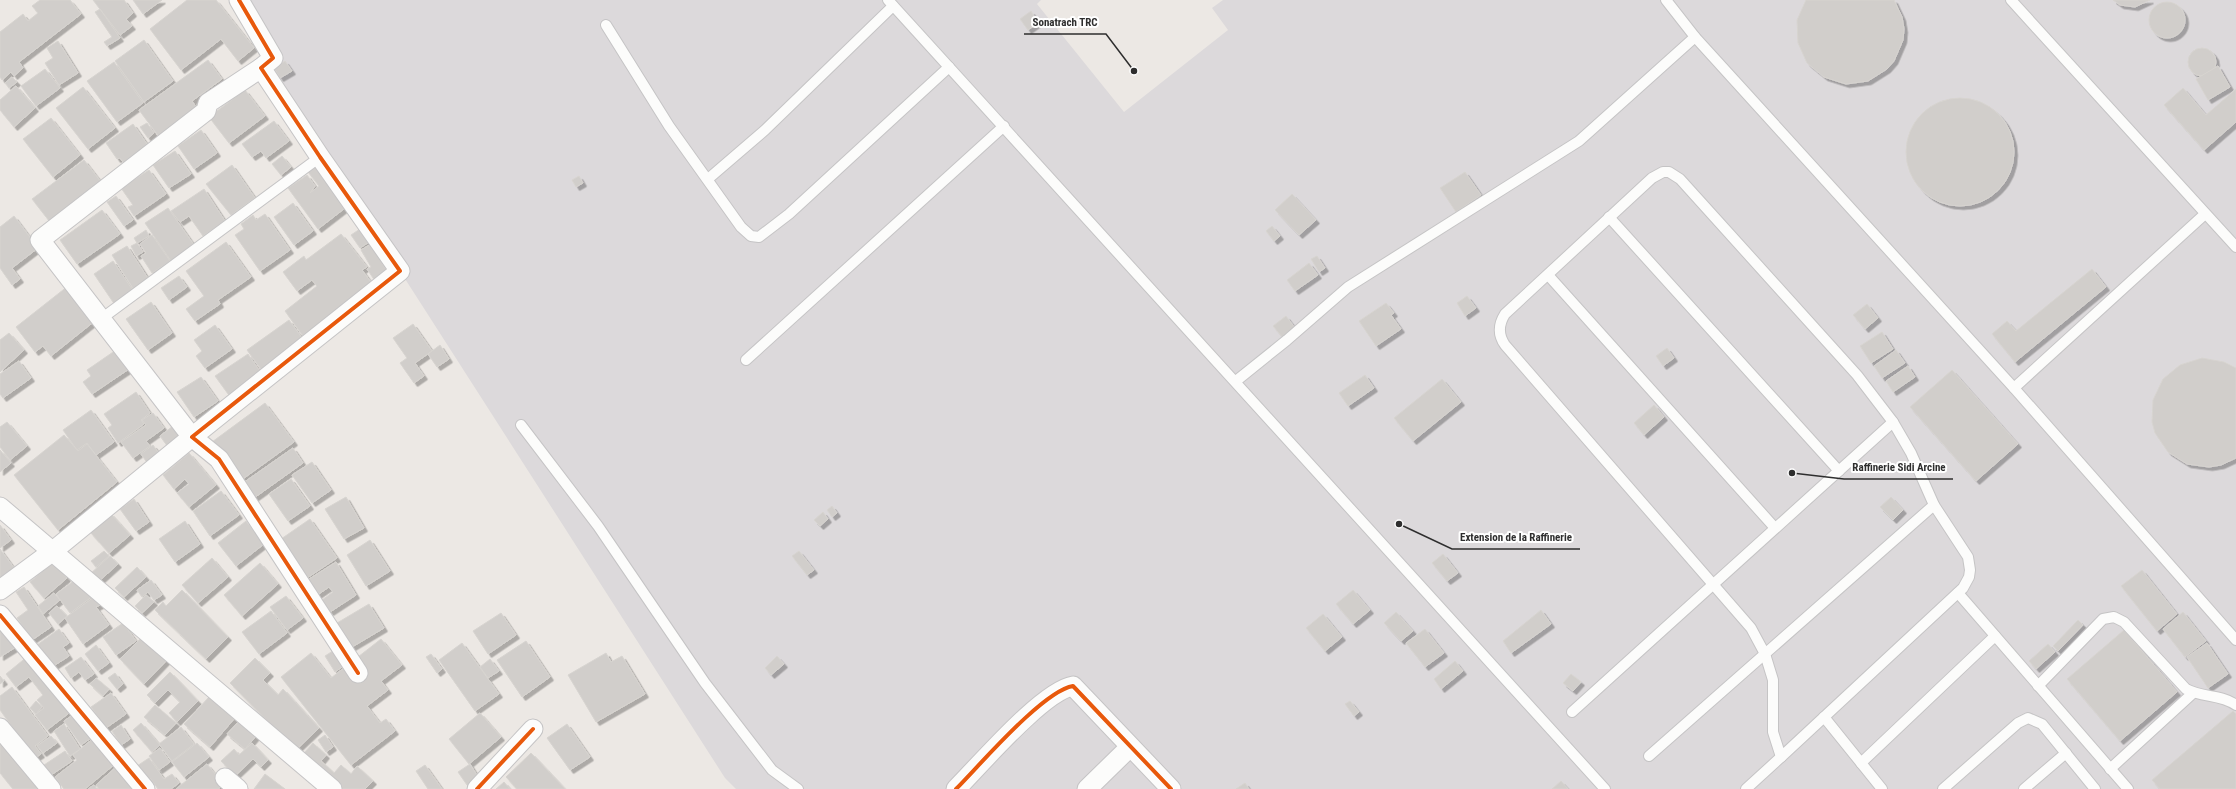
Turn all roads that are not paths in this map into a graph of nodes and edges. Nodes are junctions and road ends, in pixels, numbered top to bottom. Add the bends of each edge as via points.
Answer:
1 (239, 0) edge
2 (1666, 0) edge
3 (2012, 0) edge
4 (891, 3) edge
5 (606, 25) dead end
6 (1695, 37) junction
7 (949, 67) junction
8 (261, 68) junction
9 (1004, 126) junction
10 (320, 157) junction
11 (708, 179) junction
12 (2205, 214) junction
13 (1609, 217) junction
14 (2236, 247) edge
15 (1548, 275) junction
16 (101, 319) junction
17 (746, 360) dead end
18 (1236, 381) junction
19 (2014, 388) junction
20 (1893, 422) junction
21 (521, 425) dead end
22 (192, 437) junction
23 (1839, 470) junction
24 (1934, 505) junction
25 (0, 507) edge
26 (1775, 528) junction
27 (53, 551) junction
28 (1714, 583) junction
29 (0, 590) edge
30 (1958, 593) junction
31 (0, 615) edge
32 (1995, 636) junction
33 (2236, 640) edge
34 (1765, 654) junction
35 (358, 673) dead end
36 (2038, 686) junction
37 (2193, 693) junction
38 (2236, 705) edge
39 (1572, 712) dead end
40 (1824, 717) junction
41 (0, 728) edge
42 (534, 729) dead end
43 (1130, 747) junction
44 (2066, 753) junction
45 (1649, 756) dead end
46 (1781, 757) junction
47 (1861, 763) junction
48 (2110, 769) junction
49 (51, 789) edge
50 (145, 789) edge
51 (332, 789) edge
52 (477, 789) edge
53 (798, 789) edge
54 (956, 789) edge
55 (1087, 789) edge
56 (1171, 789) edge
57 (1606, 789) edge
58 (1746, 789) edge
59 (1882, 789) edge
60 (1943, 789) edge
61 (2024, 789) edge
62 (2095, 789) edge
63 (2128, 789) edge

1 - 8 street via 273,58
2 - 6 lane
3 - 12 lane
4 - 7 lane
4 - 11 lane via 765,130
5 - 11 lane via 669,126
6 - 18 lane via 1579,141 1348,287
6 - 19 lane
7 - 9 lane
7 - 11 lane via 789,214 759,237 751,236 741,227
8 - 10 street
8 - 16 street via 208,103 206,111 40,240
9 - 17 lane
9 - 18 lane
10 - 16 lane
10 - 22 street via 400,270
12 - 14 lane
12 - 19 lane
13 - 15 lane
13 - 20 lane via 1657,174 1663,172 1675,175 1857,375
13 - 23 lane
15 - 26 lane
15 - 28 lane via 1505,314 1500,324 1502,341
16 - 22 street
18 - 57 lane
19 - 33 lane
20 - 23 lane
20 - 24 lane via 1911,453
21 - 53 lane via 598,526 705,683 772,770
22 - 27 street
22 - 35 street via 219,459
23 - 26 lane
24 - 30 lane via 1970,564 1969,577
24 - 34 lane
25 - 27 street
26 - 28 lane
27 - 29 street
27 - 51 street
28 - 34 lane via 1751,628
28 - 39 lane
30 - 32 lane
30 - 40 lane
31 - 50 street
32 - 36 lane
32 - 47 lane
34 - 45 lane
34 - 46 lane via 1773,680 1773,732
36 - 37 lane via 2103,619 2114,616 2124,622 2180,684
36 - 48 lane
37 - 38 lane via 2223,698
37 - 48 lane
40 - 46 lane
40 - 47 lane
41 - 49 street
42 - 52 street
43 - 54 street via 1073,686 1065,687 1037,707
43 - 55 street
43 - 56 street
44 - 60 lane via 2038,720 2022,720
44 - 61 lane
44 - 62 lane
46 - 58 lane
47 - 59 lane
48 - 63 lane

